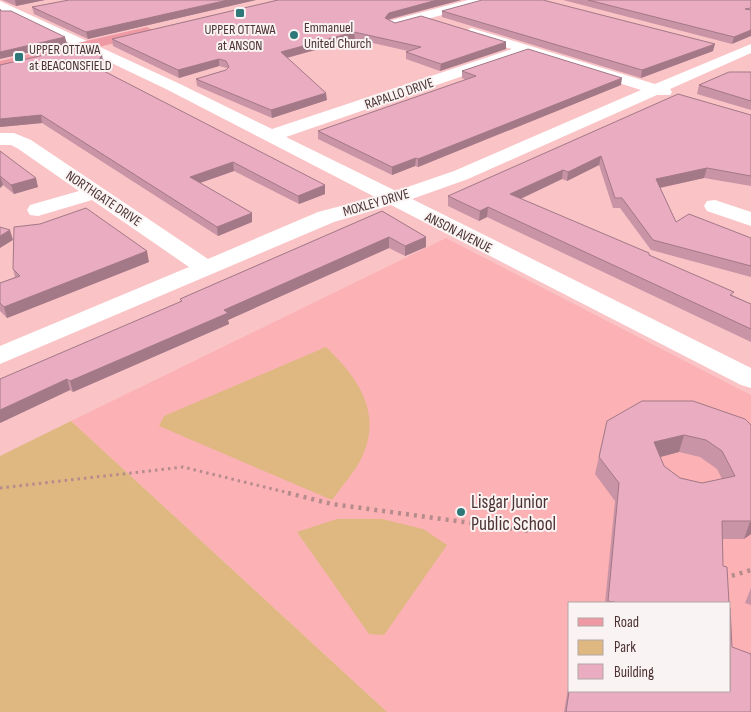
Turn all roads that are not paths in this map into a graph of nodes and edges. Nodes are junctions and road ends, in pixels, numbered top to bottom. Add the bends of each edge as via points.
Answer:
1 (482, 0) edge
2 (0, 5) edge
3 (34, 8) edge
4 (14, 12) junction
5 (0, 14) edge
6 (422, 17) junction
7 (394, 24) edge
8 (164, 27) edge
9 (87, 45) junction
10 (724, 48) dead end
11 (527, 49) junction
12 (747, 50) edge
13 (0, 66) edge
14 (196, 80) edge
15 (172, 86) junction
16 (658, 90) junction
17 (677, 95) edge
18 (270, 136) junction
19 (0, 140) edge
20 (96, 192) junction
21 (393, 198) junction
22 (715, 206) dead end
23 (38, 210) dead end
24 (751, 219) edge
25 (205, 267) junction
26 (0, 356) edge
27 (751, 379) edge

1 - 6 street
2 - 4 street, ANSON AVENUE
3 - 4 street
4 - 5 street
4 - 9 street, ANSON AVENUE
6 - 7 street
6 - 11 street
8 - 9 main road
9 - 13 main road
9 - 15 street, ANSON AVENUE
10 - 12 street
11 - 16 street
11 - 18 street, RAPALLO DRIVE
12 - 16 street, MOXLEY DRIVE
14 - 15 street
15 - 18 street, ANSON AVENUE
16 - 17 street
16 - 21 street, MOXLEY DRIVE via 461,175
18 - 21 street, ANSON AVENUE
19 - 20 street, NORTHGATE DRIVE via 14,139 24,144
20 - 23 street
20 - 25 street, NORTHGATE DRIVE
21 - 25 street, MOXLEY DRIVE via 330,216
21 - 27 street, ANSON AVENUE
22 - 24 street
25 - 26 street, MOXLEY DRIVE

